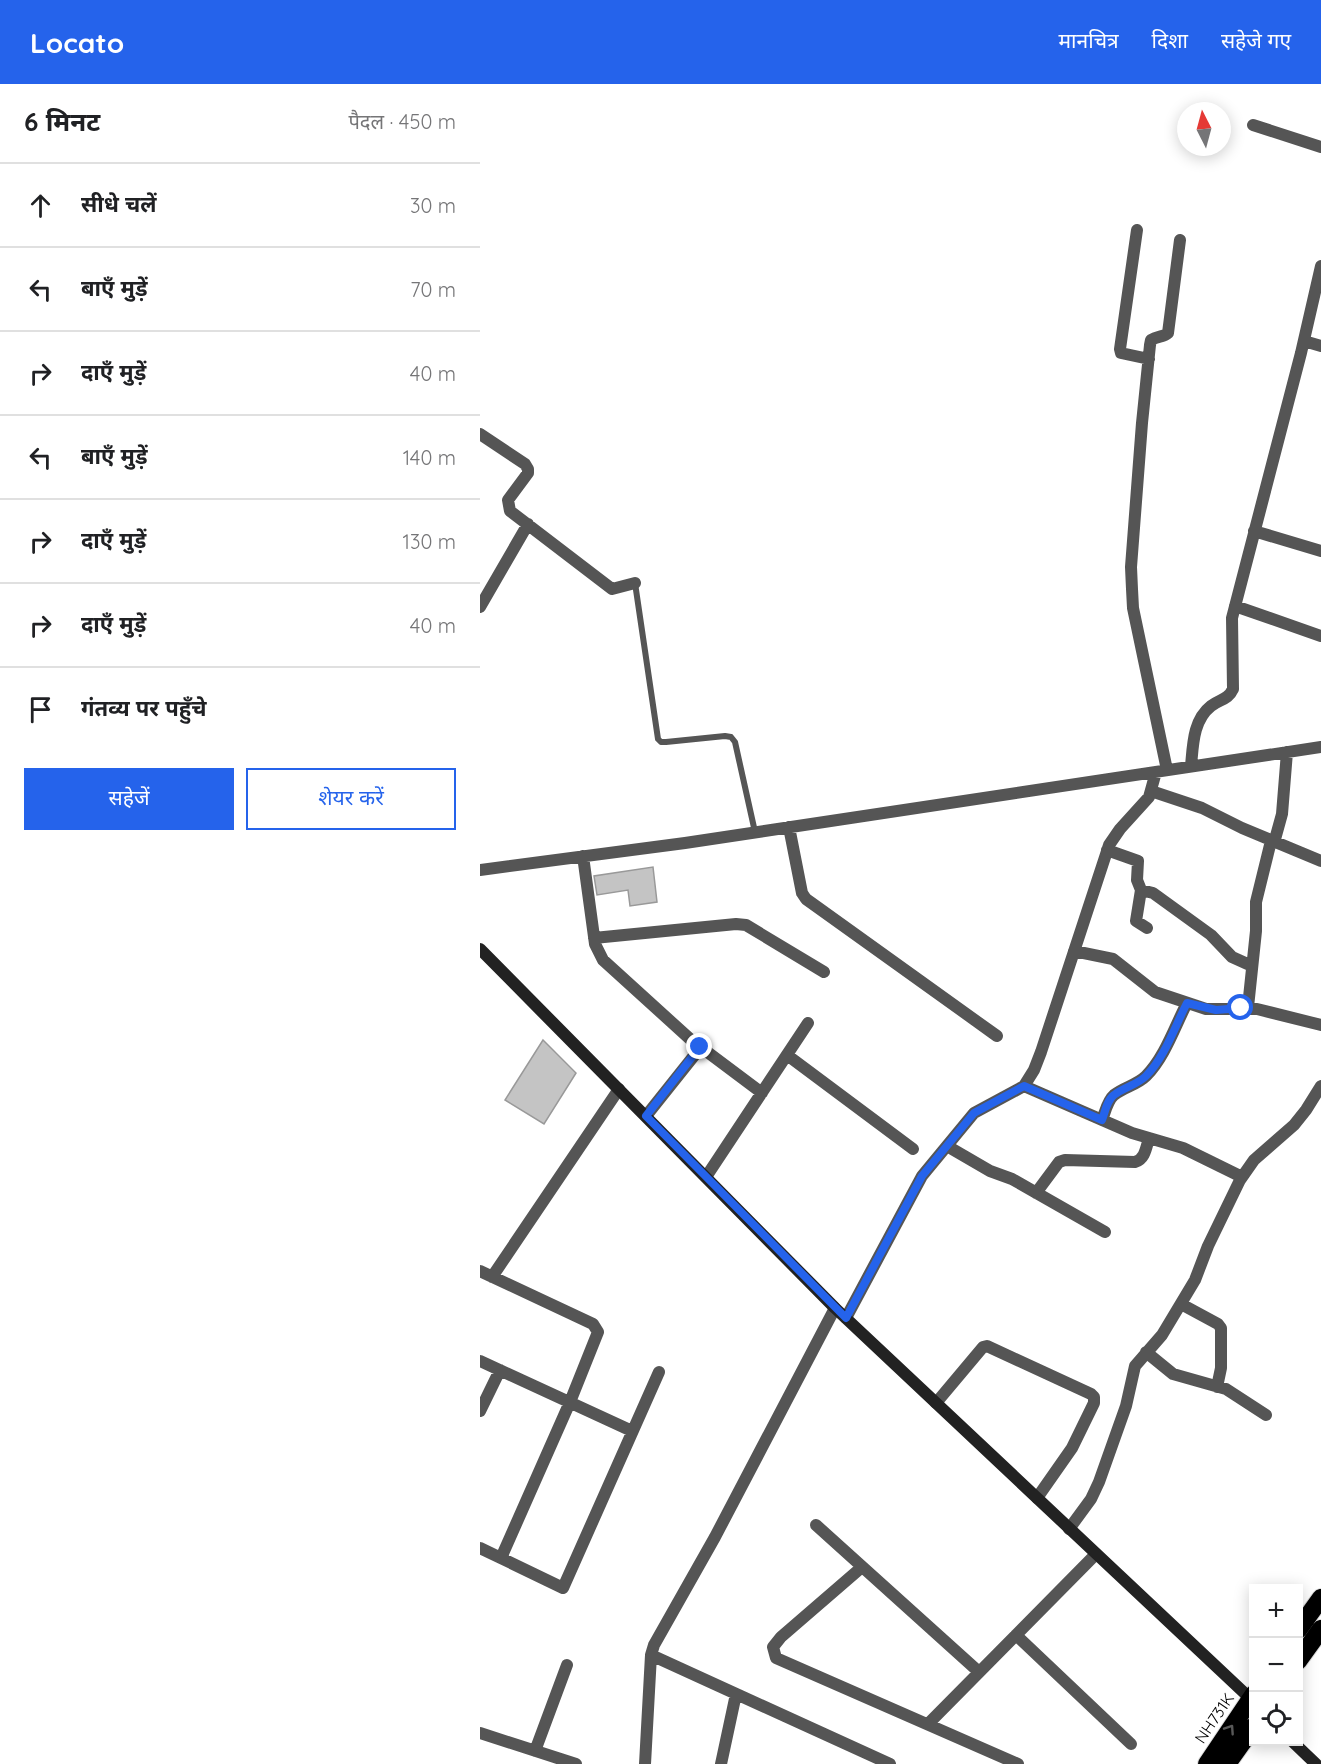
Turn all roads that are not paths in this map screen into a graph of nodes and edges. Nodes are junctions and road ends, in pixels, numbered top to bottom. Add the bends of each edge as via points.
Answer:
1 (1253, 125) dead end
2 (1321, 147) edge
3 (1137, 231) dead end
4 (1180, 240) dead end
5 (1321, 266) edge
6 (1304, 341) junction
7 (1321, 346) edge
8 (1149, 359) junction
9 (480, 434) edge
10 (528, 524) junction
11 (1254, 531) junction
12 (1321, 551) edge
13 (635, 583) joint
14 (1235, 606) junction
15 (480, 608) edge
16 (1321, 636) edge
17 (1321, 747) edge
18 (1287, 752) junction
19 (1191, 766) junction
20 (1161, 771) junction
21 (1151, 791) junction
22 (789, 827) junction
23 (755, 832) junction
24 (1273, 842) junction
25 (1107, 850) junction
26 (583, 856) junction
27 (1321, 861) edge
28 (480, 870) edge
29 (1141, 890) junction
30 (1147, 928) dead end
31 (594, 938) junction
32 (480, 949) edge
33 (1074, 951) junction
34 (1252, 966) junction
35 (824, 972) dead end
36 (1187, 1003) junction
37 (1248, 1007) junction
38 (808, 1023) dead end
39 (1321, 1025) edge
40 (997, 1036) dead end
41 (700, 1047) junction
42 (787, 1055) junction
43 (1024, 1086) junction
44 (1321, 1086) edge
45 (619, 1089) junction
46 (762, 1093) junction
47 (646, 1116) junction
48 (1102, 1120) junction
49 (1149, 1138) junction
50 (947, 1146) junction
51 (913, 1149) dead end
52 (706, 1177) junction
53 (1242, 1177) junction
54 (1036, 1193) junction
55 (1105, 1232) dead end
56 (480, 1271) edge
57 (492, 1277) junction
58 (1181, 1304) junction
59 (835, 1308) junction
60 (846, 1318) junction
61 (1146, 1352) junction
62 (480, 1361) edge
63 (500, 1370) junction
64 (659, 1372) dead end
65 (1217, 1387) junction
66 (570, 1402) junction
67 (936, 1403) junction
68 (480, 1410) edge
69 (1266, 1415) dead end
70 (632, 1431) junction
71 (1036, 1498) junction
72 (816, 1525) dead end
73 (1069, 1529) junction
74 (480, 1548) edge
75 (1096, 1554) junction
76 (501, 1558) junction
77 (862, 1567) junction
78 (1321, 1598) edge
79 (1303, 1624) edge
80 (1321, 1629) edge
81 (1016, 1635) junction
82 (651, 1655) junction
83 (1303, 1655) edge
84 (567, 1665) dead end
85 (980, 1672) junction
86 (736, 1694) junction
87 (1249, 1695) edge
88 (1249, 1702) edge
89 (928, 1724) junction
90 (480, 1733) edge
91 (1249, 1733) edge
92 (1131, 1744) dead end
93 (1296, 1746) edge
94 (535, 1751) junction
95 (1309, 1762) edge
96 (576, 1764) edge
97 (645, 1764) edge
98 (721, 1764) edge
99 (890, 1764) edge
100 (1018, 1764) edge
101 (1207, 1764) edge
102 (1227, 1764) edge

1 - 2 street
3 - 8 street via 1119,348 1127,355
4 - 8 street via 1168,333 1151,340
5 - 6 street
6 - 7 street
6 - 11 street
8 - 20 street via 1132,589
9 - 10 street via 528,469 508,500 510,511
10 - 13 street via 612,589
10 - 15 street
11 - 12 street
11 - 14 street
13 - 23 lane via 658,739 666,742 731,737
14 - 16 street
14 - 19 street via 1233,689 1227,699 1203,714 1193,738
17 - 18 street
18 - 19 street
18 - 24 street via 1282,814
19 - 20 street
20 - 21 street
20 - 22 street
21 - 24 street via 1202,808
21 - 25 street
22 - 23 street
22 - 40 street via 802,892 807,899
23 - 26 street
24 - 27 street
24 - 34 street via 1256,902
25 - 29 street via 1138,861
25 - 33 street
26 - 28 street
26 - 31 street
29 - 30 street via 1136,921
29 - 34 street via 1153,893 1211,935 1232,957
31 - 35 street via 746,925
31 - 41 street via 603,960
32 - 45 main road
33 - 36 street via 1113,960 1155,992
33 - 43 street via 1041,1052
34 - 37 street
36 - 37 street via 1216,1010
36 - 48 street via 1147,1075 1114,1095
37 - 39 street
38 - 42 street
41 - 46 street
41 - 47 street
42 - 46 street
42 - 51 street
43 - 48 street
43 - 50 street via 974,1113
44 - 53 street via 1294,1125 1254,1160
45 - 47 main road
45 - 57 street
46 - 52 street
47 - 52 main road
48 - 49 street
49 - 53 street via 1172,1143
49 - 54 street via 1144,1156 1135,1162 1059,1162
50 - 54 street
50 - 60 street via 915,1188
52 - 59 main road
53 - 58 street
54 - 55 street
56 - 57 street
57 - 66 street via 597,1328
58 - 61 street
58 - 65 street via 1221,1328
59 - 60 main road
59 - 82 street
60 - 67 main road
61 - 65 street via 1173,1374
61 - 73 street via 1135,1366 1126,1406 1099,1482
62 - 63 street
63 - 66 street
63 - 68 street
64 - 70 street
65 - 69 street
66 - 70 street
66 - 76 street
67 - 71 main road
67 - 71 street via 987,1346 1091,1394 1094,1403 1072,1448
70 - 76 street via 563,1588
71 - 73 main road
72 - 77 street
73 - 75 main road
74 - 76 street
75 - 81 street
75 - 87 main road
77 - 85 street
77 - 89 street via 781,1637 773,1651 776,1658
78 - 79 highway
80 - 83 highway
81 - 85 street
81 - 92 street
82 - 86 street
82 - 97 street
84 - 94 street
85 - 89 street
86 - 98 street
86 - 99 street
101 -> 88 highway, NH731K
89 - 100 street
90 - 94 street
91 - 102 highway
93 - 95 main road
94 - 96 street

